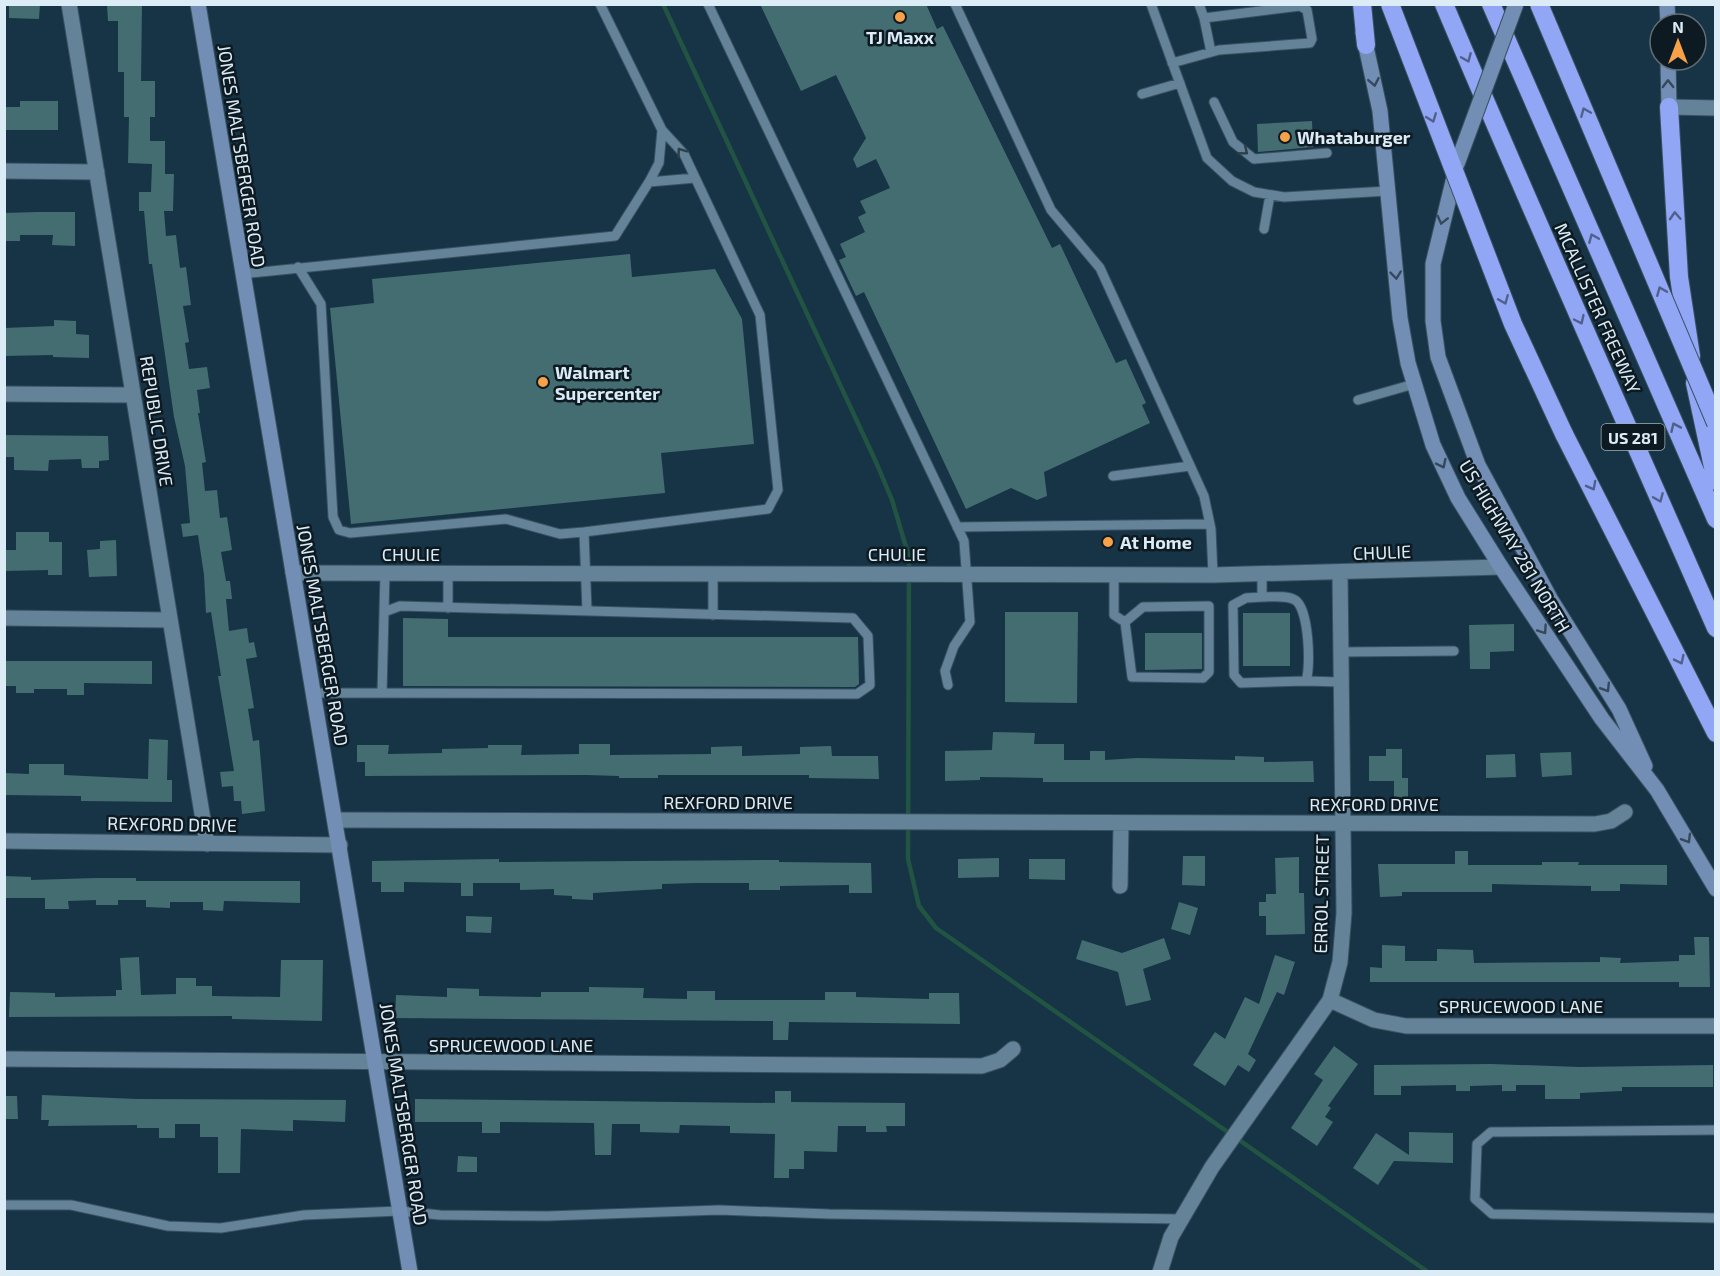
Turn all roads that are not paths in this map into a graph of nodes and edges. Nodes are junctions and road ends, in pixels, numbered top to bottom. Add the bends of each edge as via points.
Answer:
1 (69, 4) edge
2 (198, 4) edge
3 (600, 4) edge
4 (708, 4) edge
5 (955, 4) edge
6 (1151, 4) edge
7 (1199, 4) edge
8 (1355, 4) edge
9 (1362, 4) edge
10 (1390, 4) edge
11 (1444, 4) edge
12 (1491, 4) edge
13 (1516, 4) edge
14 (1539, 4) edge
15 (1204, 18) junction
16 (1366, 45) junction
17 (1211, 52) junction
18 (1172, 63) junction
19 (1668, 72) edge
20 (1180, 83) junction
21 (1142, 94) dead end
22 (1214, 102) dead end
23 (1669, 107) junction
24 (1716, 108) edge
25 (662, 130) junction
26 (1327, 153) dead end
27 (4, 171) edge
28 (97, 172) junction
29 (695, 178) junction
30 (649, 182) junction
31 (1388, 191) junction
32 (1270, 195) junction
33 (1264, 229) dead end
34 (298, 267) junction
35 (241, 274) junction
36 (1414, 384) junction
37 (4, 394) edge
38 (133, 395) junction
39 (1358, 400) dead end
40 (1716, 423) edge
41 (1190, 466) junction
42 (1113, 476) dead end
43 (1716, 481) edge
44 (1716, 519) edge
45 (1210, 524) junction
46 (957, 527) junction
47 (584, 532) junction
48 (1501, 567) junction
49 (293, 573) junction
50 (385, 573) junction
51 (448, 573) junction
52 (587, 573) junction
53 (713, 573) junction
54 (967, 574) junction
55 (1262, 574) junction
56 (1340, 574) junction
57 (1114, 575) junction
58 (1213, 575) junction
59 (1262, 597) junction
60 (448, 608) junction
61 (587, 611) junction
62 (384, 612) junction
63 (713, 615) junction
64 (4, 618) edge
65 (170, 620) junction
66 (1125, 622) junction
67 (1716, 628) edge
68 (1454, 651) dead end
69 (1340, 652) junction
70 (1306, 681) junction
71 (1340, 682) junction
72 (948, 685) dead end
73 (313, 693) junction
74 (382, 693) junction
75 (1716, 733) edge
76 (1657, 790) junction
77 (1625, 812) dead end
78 (335, 820) junction
79 (1121, 823) junction
80 (1342, 823) junction
81 (4, 841) edge
82 (207, 844) junction
83 (340, 845) junction
84 (1120, 886) dead end
85 (1716, 889) edge
86 (1330, 1000) junction
87 (1716, 1026) edge
88 (1013, 1048) dead end
89 (4, 1059) edge
90 (377, 1064) junction
91 (1716, 1130) edge
92 (4, 1205) edge
93 (400, 1212) junction
94 (1716, 1218) edge
95 (1182, 1219) junction
96 (410, 1272) edge
97 (1160, 1272) edge

1 - 28 street, REPUBLIC DRIVE
2 - 35 main road, JONES MALTSBERGER ROAD
3 - 25 lane
4 - 46 lane
5 - 41 lane via 1051,210 1101,268
6 - 18 lane
7 - 15 lane
8 - 16 main road, US HIGHWAY 281 NORTH
9 - 16 highway
10 -> 75 highway, bridge via 1513,324 1564,434
11 -> 67 highway, MCALLISTER FREEWAY / US 281 via 1546,248
44 -> 12 highway, MCALLISTER FREEWAY / US 281
13 -> 76 main road, bridge via 1457,164 1433,264 1432,321 1438,357 1478,465 1551,600 1619,709
40 -> 14 highway, bridge
15 - 17 lane
15 - 17 lane via 1300,6 1307,10 1310,43
16 -> 31 main road, US HIGHWAY 281 NORTH via 1380,111
17 - 18 lane
18 - 20 lane
23 -> 19 main road
20 - 21 lane
20 - 32 lane via 1207,158 1232,181
22 -> 26 lane via 1227,133 1249,157
23 - 24 street
43 -> 23 highway via 1696,392 1679,277
29 -> 25 lane via 684,154
25 - 30 lane via 658,163
27 - 28 street
28 - 38 street, REPUBLIC DRIVE
29 - 30 lane
29 - 47 lane via 760,315 778,490 768,509
30 - 34 lane via 615,236
31 - 32 lane
31 -> 36 main road, US HIGHWAY 281 NORTH via 1400,318
32 - 33 lane
34 - 35 lane
34 - 47 lane via 321,304 333,517 339,530 350,533 506,519 560,534
35 - 49 main road, JONES MALTSBERGER ROAD
36 - 39 lane
36 -> 48 main road, US HIGHWAY 281 NORTH via 1433,445 1458,498
37 - 38 street
38 - 65 street, REPUBLIC DRIVE
41 - 42 lane
41 - 45 lane via 1204,496
45 - 46 lane
45 - 58 lane
46 - 54 lane
47 - 52 lane
48 - 56 street, CHULIE
48 -> 76 main road, US HIGHWAY 281 NORTH via 1602,719
49 - 50 street, CHULIE
49 - 73 main road, JONES MALTSBERGER ROAD
50 - 51 street, CHULIE
50 - 62 lane
51 - 52 street, CHULIE
51 - 60 lane
52 - 53 street, CHULIE
52 - 61 lane
53 - 54 street, CHULIE
53 - 63 lane
54 - 57 street, CHULIE
54 - 72 lane via 970,622 954,646 945,671
55 - 56 street, CHULIE
55 - 58 street, CHULIE
55 - 59 lane
56 - 69 street, ERROL STREET
57 - 58 street, CHULIE
57 - 66 lane via 1114,615
59 - 70 lane via 1289,597 1298,601 1304,612 1310,670
59 - 70 lane via 1246,598 1233,605 1234,675 1241,683
60 - 61 lane
60 - 62 lane via 400,606
61 - 63 lane
62 - 74 lane
63 - 74 lane via 853,618 868,636 870,685 857,694
64 - 65 street
65 - 82 street, REPUBLIC DRIVE
66 - 66 lane via 1143,607 1209,606 1209,672 1203,678 1132,677
68 - 69 lane
69 - 71 street, ERROL STREET
70 - 71 lane
71 - 80 street, ERROL STREET
73 - 74 lane
73 - 78 main road, JONES MALTSBERGER ROAD
76 -> 85 main road, US HIGHWAY 281 NORTH
77 - 80 street, REXFORD DRIVE via 1611,821 1595,824
78 - 79 street, REXFORD DRIVE
78 - 83 main road, JONES MALTSBERGER ROAD
79 - 80 street, REXFORD DRIVE
79 - 84 street
80 - 86 street, ERROL STREET via 1344,913 1340,962
81 - 82 street, REXFORD DRIVE
82 - 83 street, REXFORD DRIVE
83 - 90 main road, JONES MALTSBERGER ROAD
86 - 87 street, SPRUCEWOOD LANE via 1374,1020 1406,1026
86 - 95 street, ERROL STREET via 1212,1167
88 - 90 street, SPRUCEWOOD LANE via 1000,1060 982,1066
89 - 90 street, SPRUCEWOOD LANE
90 - 93 main road, JONES MALTSBERGER ROAD
91 - 94 lane via 1491,1132 1477,1144 1475,1199 1492,1214
92 - 93 lane via 71,1205 168,1226 221,1228 304,1215
93 - 95 lane via 548,1216 719,1210
93 - 96 main road, JONES MALTSBERGER ROAD
95 - 97 street, ERROL STREET via 1171,1237

